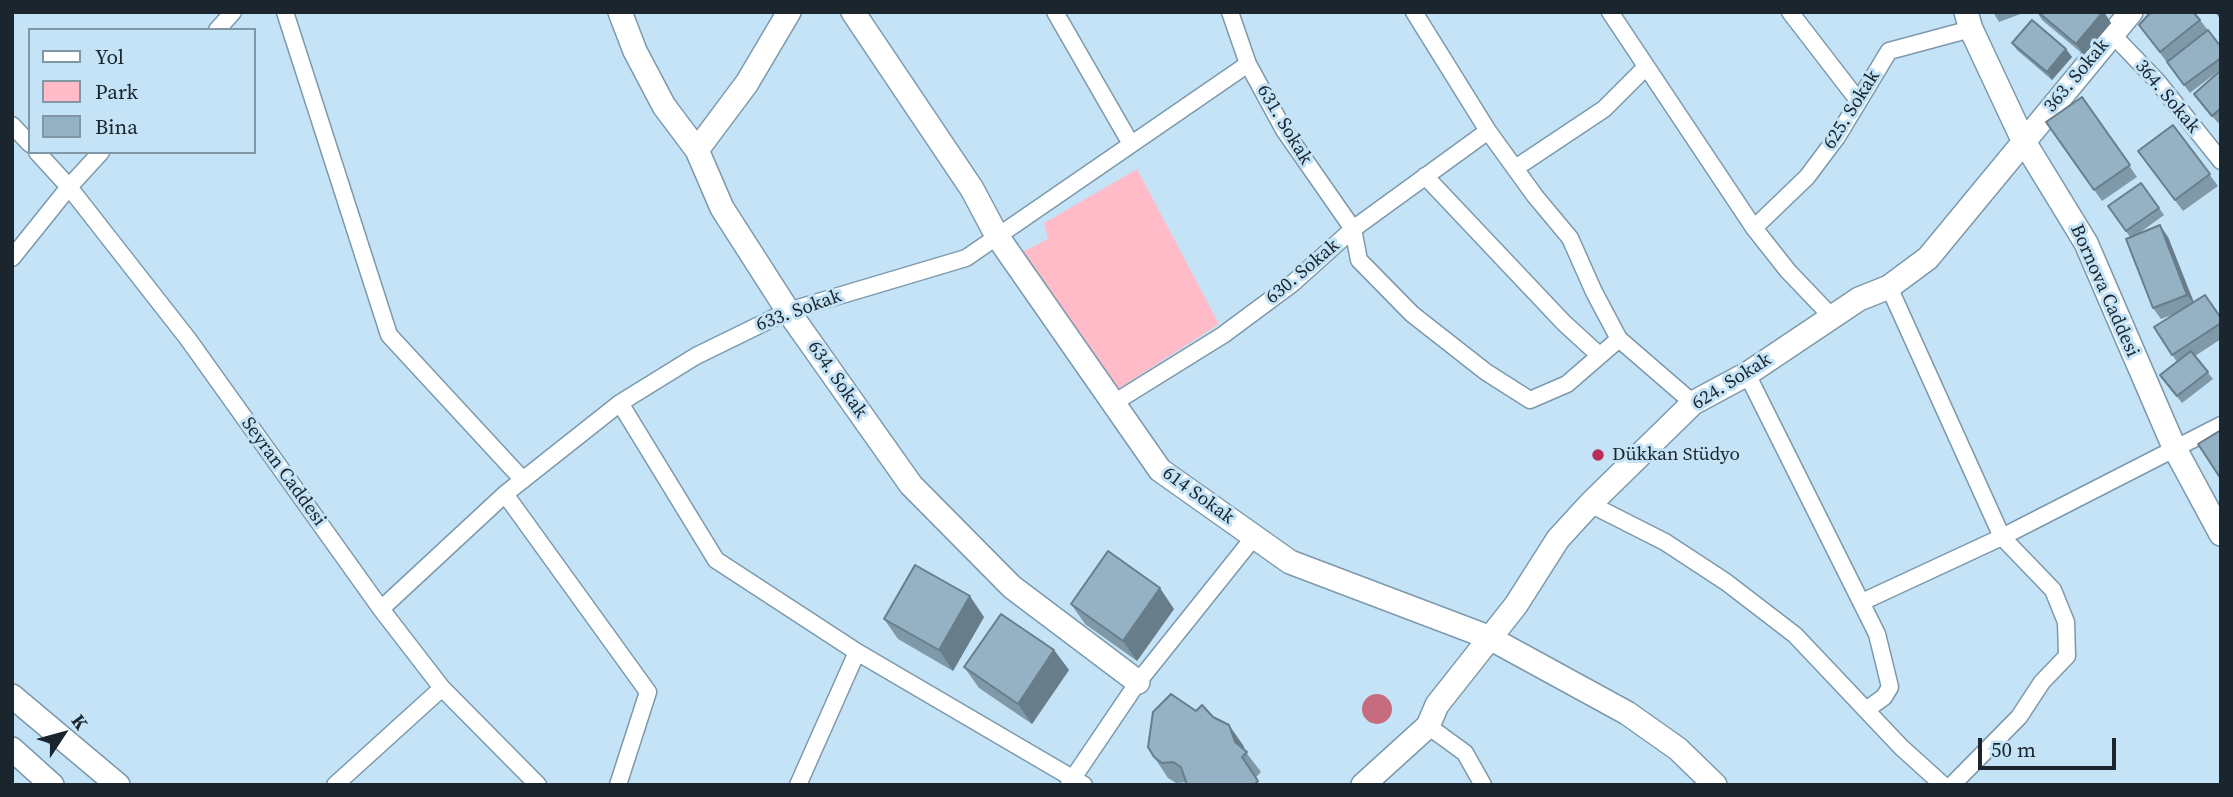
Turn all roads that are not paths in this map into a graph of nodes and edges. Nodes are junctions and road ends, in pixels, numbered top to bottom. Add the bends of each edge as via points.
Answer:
1 (233, 12) edge
2 (285, 12) edge
3 (620, 12) edge
4 (789, 12) edge
5 (853, 12) edge
6 (1055, 12) edge
7 (1230, 12) edge
8 (1414, 12) edge
9 (1610, 12) edge
10 (1790, 12) edge
11 (2131, 12) edge
12 (1968, 21) edge
13 (219, 28) edge
14 (2112, 34) junction
15 (1248, 64) junction
16 (1645, 68) junction
17 (1857, 99) junction
18 (12, 125) edge
19 (1488, 131) junction
20 (2023, 140) junction
21 (28, 142) edge
22 (1131, 144) junction
23 (697, 150) junction
24 (39, 154) edge
25 (99, 154) edge
26 (2221, 161) edge
27 (1517, 167) junction
28 (1424, 176) junction
29 (69, 187) junction
30 (1754, 228) junction
31 (1353, 229) junction
32 (997, 236) junction
33 (12, 258) edge
34 (1889, 287) junction
35 (788, 310) junction
36 (1832, 317) junction
37 (1619, 339) junction
38 (1599, 355) junction
39 (1747, 374) junction
40 (620, 403) junction
41 (1693, 403) junction
42 (1112, 404) junction
43 (2221, 425) edge
44 (2174, 447) junction
45 (523, 480) junction
46 (505, 494) junction
47 (1590, 504) junction
48 (2221, 534) edge
49 (1254, 537) junction
50 (2002, 537) junction
51 (1862, 602) junction
52 (381, 609) junction
53 (1488, 637) junction
54 (857, 652) junction
55 (1138, 682) junction
56 (442, 688) junction
57 (12, 696) edge
58 (1866, 710) junction
59 (1428, 726) junction
60 (12, 749) edge
61 (1076, 782) edge
62 (52, 785) edge
63 (118, 785) edge
64 (335, 785) edge
65 (538, 785) edge
66 (618, 785) edge
67 (798, 785) edge
68 (1363, 785) edge
69 (1483, 785) edge
70 (1715, 785) edge
71 (1943, 785) edge
72 (1952, 785) edge

1 - 13 street
2 - 45 street via 388,335
3 - 23 street, 634. Sokak via 664,106
4 - 23 street via 747,83
5 - 32 street, 614 Sokak via 972,189
6 - 22 street
7 - 15 street, 631. Sokak
8 - 19 street
9 - 16 street
10 - 17 street
11 - 14 street, 363. Sokak
12 - 17 street, 625. Sokak via 1889,51
12 - 20 street, Bornova Caddesi
14 - 20 street, 363. Sokak
14 - 26 street, 364. Sokak via 2157,81
15 - 22 street, 633. Sokak
15 - 31 street, 631. Sokak via 1284,130
16 - 27 street via 1604,109
16 - 30 street
17 - 30 street, 625. Sokak via 1837,137 1807,177
18 - 21 street
19 - 27 street
19 - 28 street, 630. Sokak
20 - 34 street, 624. Sokak via 1928,258
20 - 44 street, Bornova Caddesi via 2086,243
22 - 32 street, 633. Sokak
23 - 35 street, 634. Sokak via 722,208
24 - 29 street, Seyran Caddesi
25 - 29 street
27 - 37 street via 1570,238
28 - 31 street, 630. Sokak
28 - 38 street
29 - 33 street
29 - 52 street, Seyran Caddesi via 188,339
30 - 36 street
31 - 38 street via 1359,260 1412,314 1530,400 1567,384
31 - 42 street, 630. Sokak via 1293,283 1223,335
32 - 35 street, 633. Sokak via 966,258
32 - 42 street, 614 Sokak
34 - 36 street, 624. Sokak
34 - 50 street
35 - 40 street, 633. Sokak via 696,356
35 - 55 street, 634. Sokak via 912,485 1012,586
36 - 39 street, 624. Sokak
37 - 38 street
37 - 41 street
39 - 41 street, 624. Sokak
39 - 51 street
40 - 45 street, 633. Sokak
40 - 54 street via 716,559
41 - 47 street, 624. Sokak
42 - 49 street, 614 Sokak via 1160,470
43 - 44 street
44 - 48 street, Bornova Caddesi
44 - 50 street
45 - 46 street, 633. Sokak
46 - 52 street, 633. Sokak
46 - 66 street via 648,692
47 - 53 street, 624. Sokak via 1558,539 1516,604
47 - 58 street via 1665,542 1726,582 1795,635
49 - 53 street, 614 Sokak via 1290,562
49 - 55 street
50 - 51 street
50 - 72 street via 2053,590 2066,622 2067,656 2019,716
51 - 58 street via 1877,634 1890,687
52 - 56 street, Seyran Caddesi
53 - 59 street, 624. Sokak via 1437,705
53 - 70 street, 614 Sokak via 1626,713 1678,749
54 - 61 street
54 - 67 street
55 - 61 street
56 - 64 street
56 - 65 street, Seyran Caddesi
57 - 63 street
58 - 71 street
59 - 68 street, 624. Sokak
59 - 69 street via 1465,753
60 - 62 street

